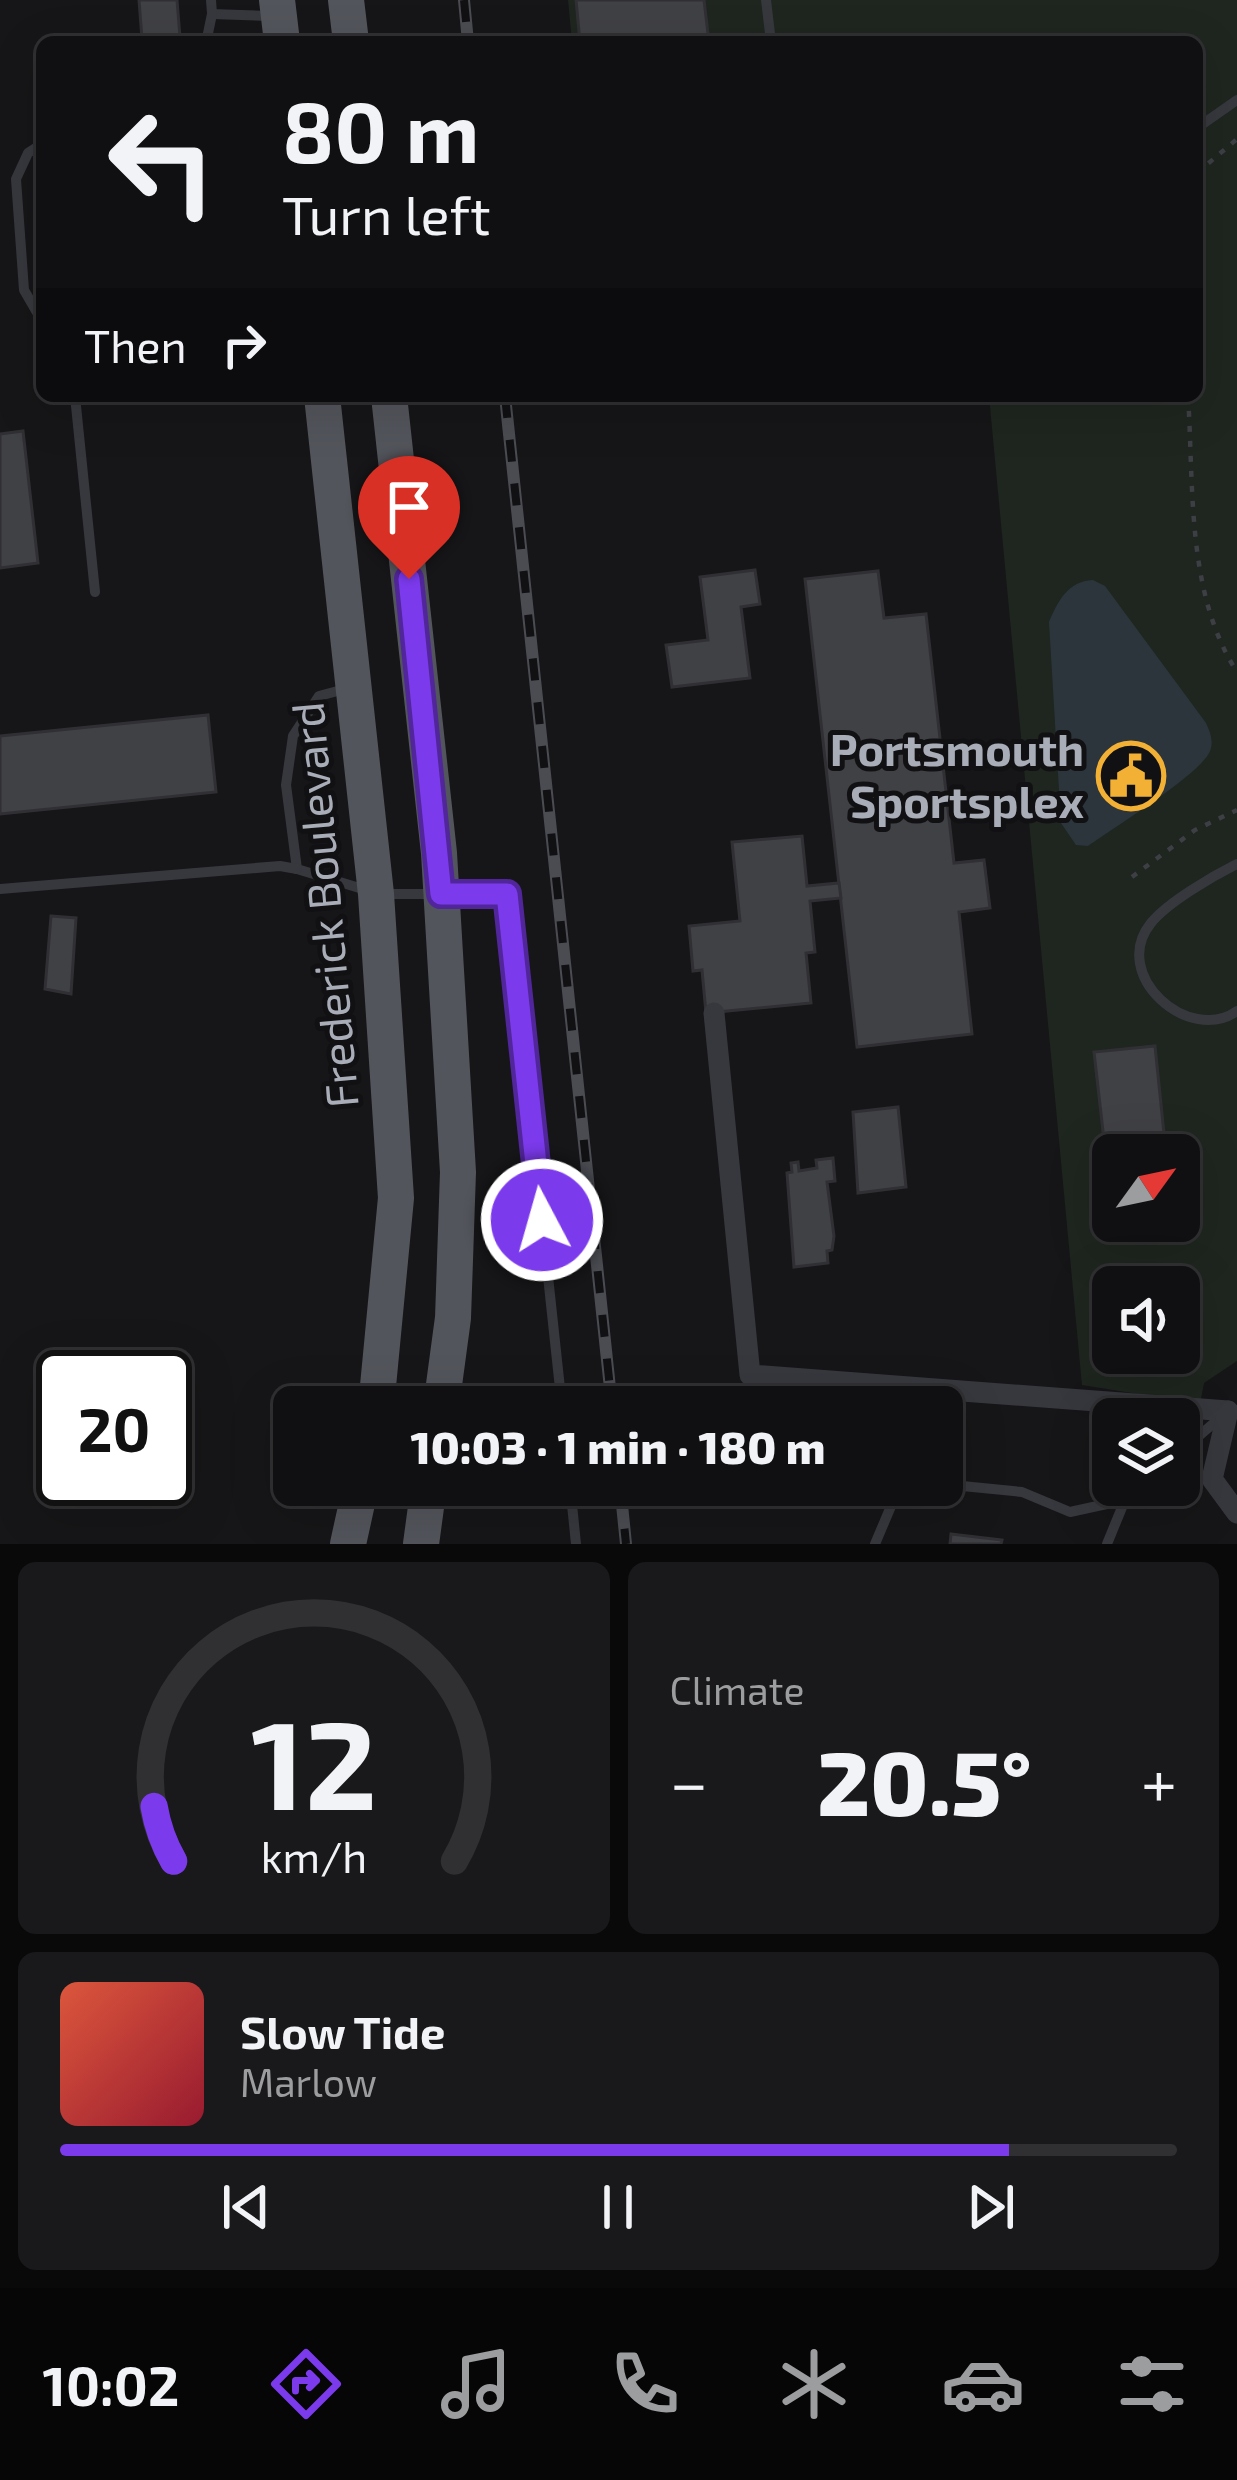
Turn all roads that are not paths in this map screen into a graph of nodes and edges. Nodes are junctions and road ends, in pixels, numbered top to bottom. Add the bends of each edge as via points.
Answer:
1 (211, 0) edge
2 (346, 0) edge
3 (766, 0) edge
4 (212, 14) junction
5 (280, 19) edge
6 (207, 36) edge
7 (350, 36) edge
8 (770, 36) edge
9 (1237, 100) edge
10 (1203, 124) edge
11 (36, 148) edge
12 (36, 311) edge
13 (76, 402) edge
14 (323, 402) edge
15 (390, 402) edge
16 (94, 592) dead end
17 (355, 687) junction
18 (1237, 864) edge
19 (297, 868) junction
20 (0, 889) edge
21 (376, 894) junction
22 (441, 894) junction
23 (1237, 1011) edge
24 (714, 1013) dead end
25 (378, 1386) edge
26 (443, 1386) edge
27 (560, 1386) edge
28 (1233, 1408) edge
29 (1200, 1436) edge
30 (963, 1486) edge
31 (356, 1506) edge
32 (426, 1506) edge
33 (572, 1506) edge
34 (891, 1506) edge
35 (1098, 1506) edge
36 (1122, 1506) edge
37 (1237, 1514) edge
38 (348, 1544) edge
39 (421, 1544) edge
40 (576, 1544) edge
41 (875, 1544) edge
42 (1106, 1544) edge

1 - 4 lane
2 - 7 main road
3 - 8 lane
4 - 5 lane
4 - 6 lane
9 - 10 lane
11 - 12 lane via 16,179 24,290
13 - 16 lane
14 - 17 main road, Frederick Boulevard
15 - 22 main road
17 - 19 lane via 319,696 292,736 286,784
17 - 21 main road, Frederick Boulevard
18 - 23 lane via 1150,924 1138,960 1152,995 1187,1017 1226,1019
19 - 20 lane
19 - 21 lane
21 - 22 lane
21 - 25 main road, Frederick Boulevard via 396,1198
22 - 26 main road via 458,1172
22 - 27 lane via 507,894
24 - 28 street via 750,1376
28 - 29 lane
28 - 37 street via 1212,1479
30 - 35 lane via 1022,1492 1070,1512
31 - 38 main road
32 - 39 main road
33 - 40 lane
34 - 41 lane
36 - 42 lane

